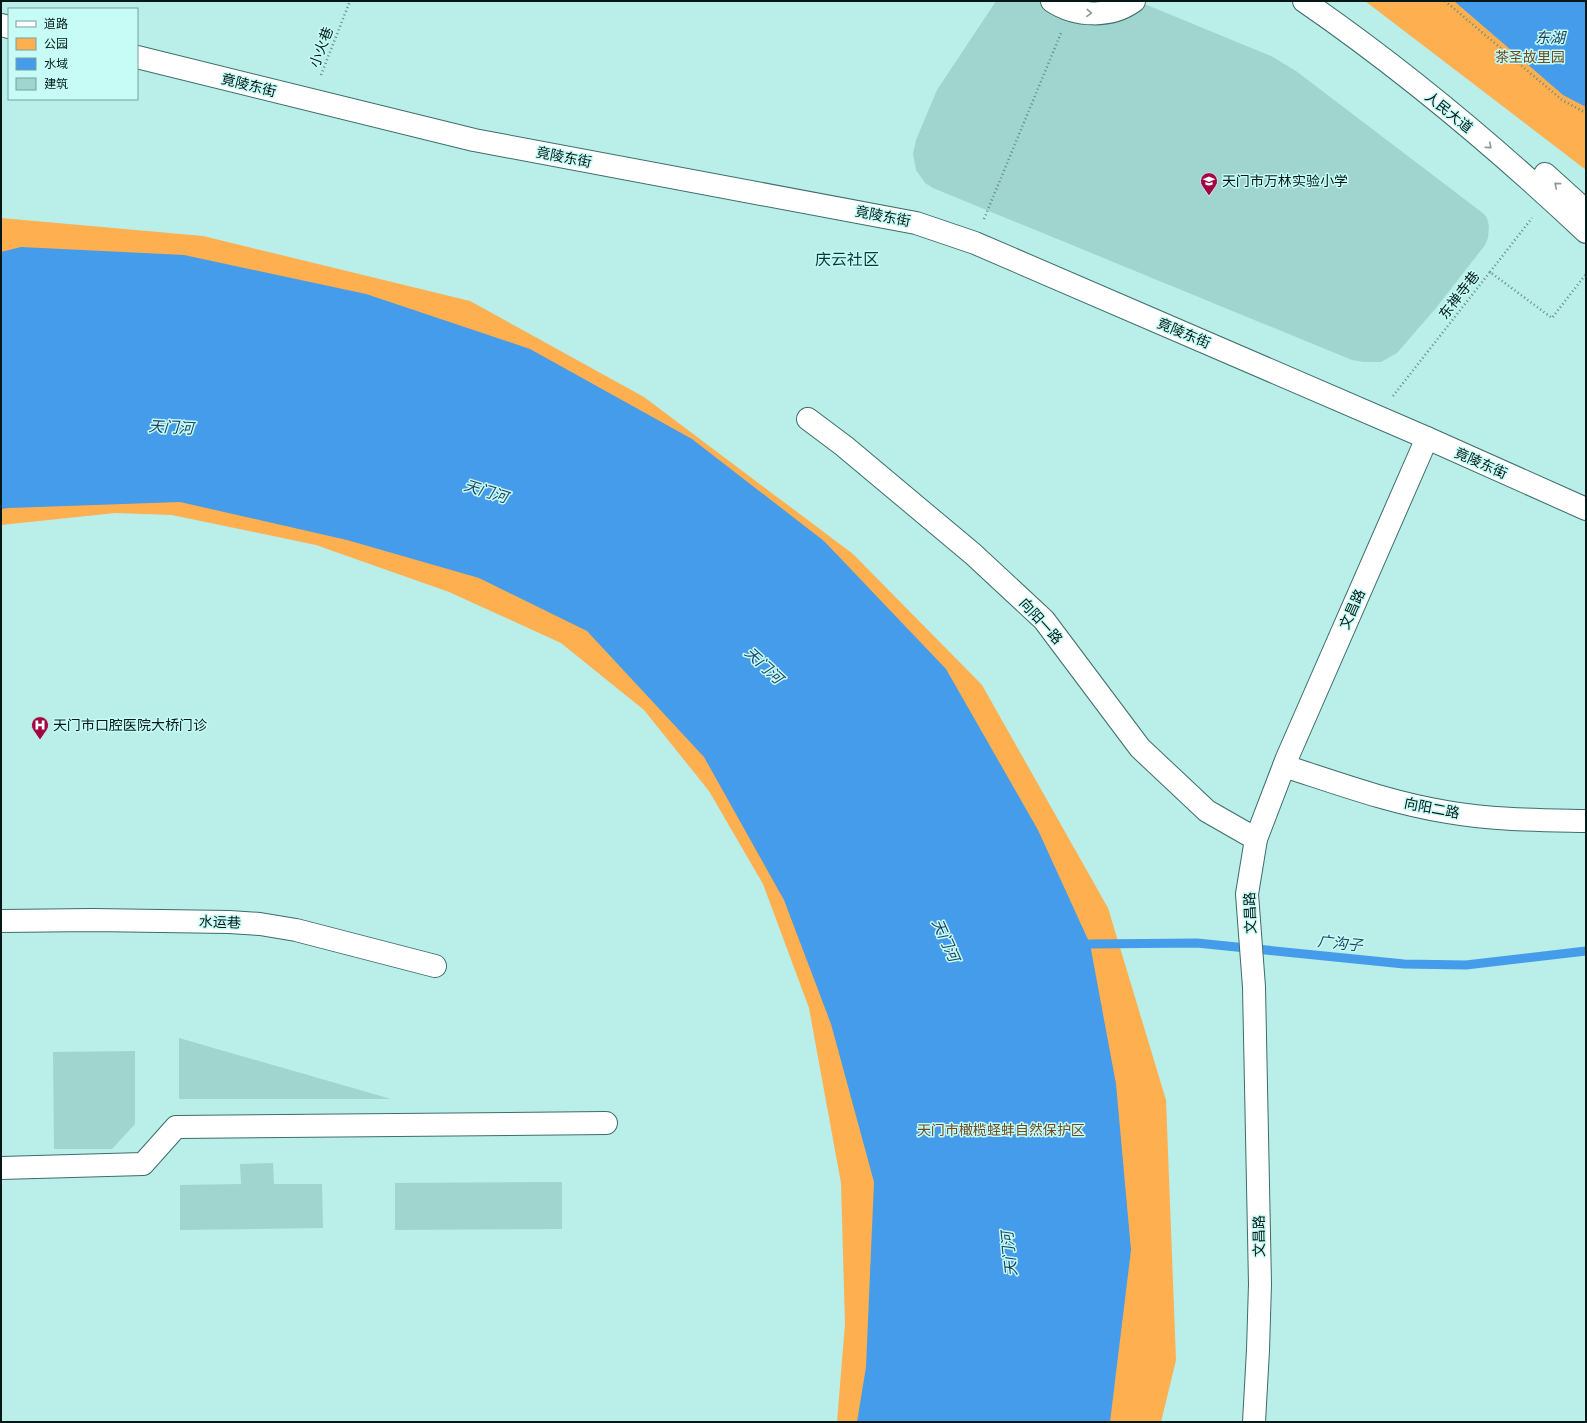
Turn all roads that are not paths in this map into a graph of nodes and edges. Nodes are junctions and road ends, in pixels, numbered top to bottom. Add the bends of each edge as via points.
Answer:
1 (1134, 1) edge
2 (1304, 1) edge
3 (1328, 1) edge
4 (1061, 6) edge
5 (138, 58) edge
6 (1586, 211) edge
7 (1586, 232) edge
8 (808, 418) dead end
9 (1427, 438) junction
10 (1586, 510) edge
11 (1284, 766) junction
12 (1586, 821) edge
13 (1256, 839) junction
14 (1, 922) edge
15 (435, 966) dead end
16 (606, 1123) dead end
17 (1, 1168) edge
18 (1254, 1422) edge

4 -> 1 street via 1090,14 1111,12
2 -> 7 street, 人民大道 via 1351,33 1467,126
6 -> 3 street, 人民大道 via 1475,115
5 - 9 street, 竟陵东街 via 474,140 916,223 975,242
8 - 13 street, 向阳一路 via 973,554 1044,620 1140,748 1207,811
9 - 10 street, 竟陵东街
9 - 11 street, 文昌路
11 - 12 street, 向阳二路 via 1388,799 1447,812 1515,820
11 - 13 street, 文昌路
13 - 18 street, 文昌路 via 1247,894 1254,987 1258,1125 1260,1284
14 - 15 street, 水运巷 via 108,920 260,924 296,930
16 - 17 street via 176,1128 143,1164

